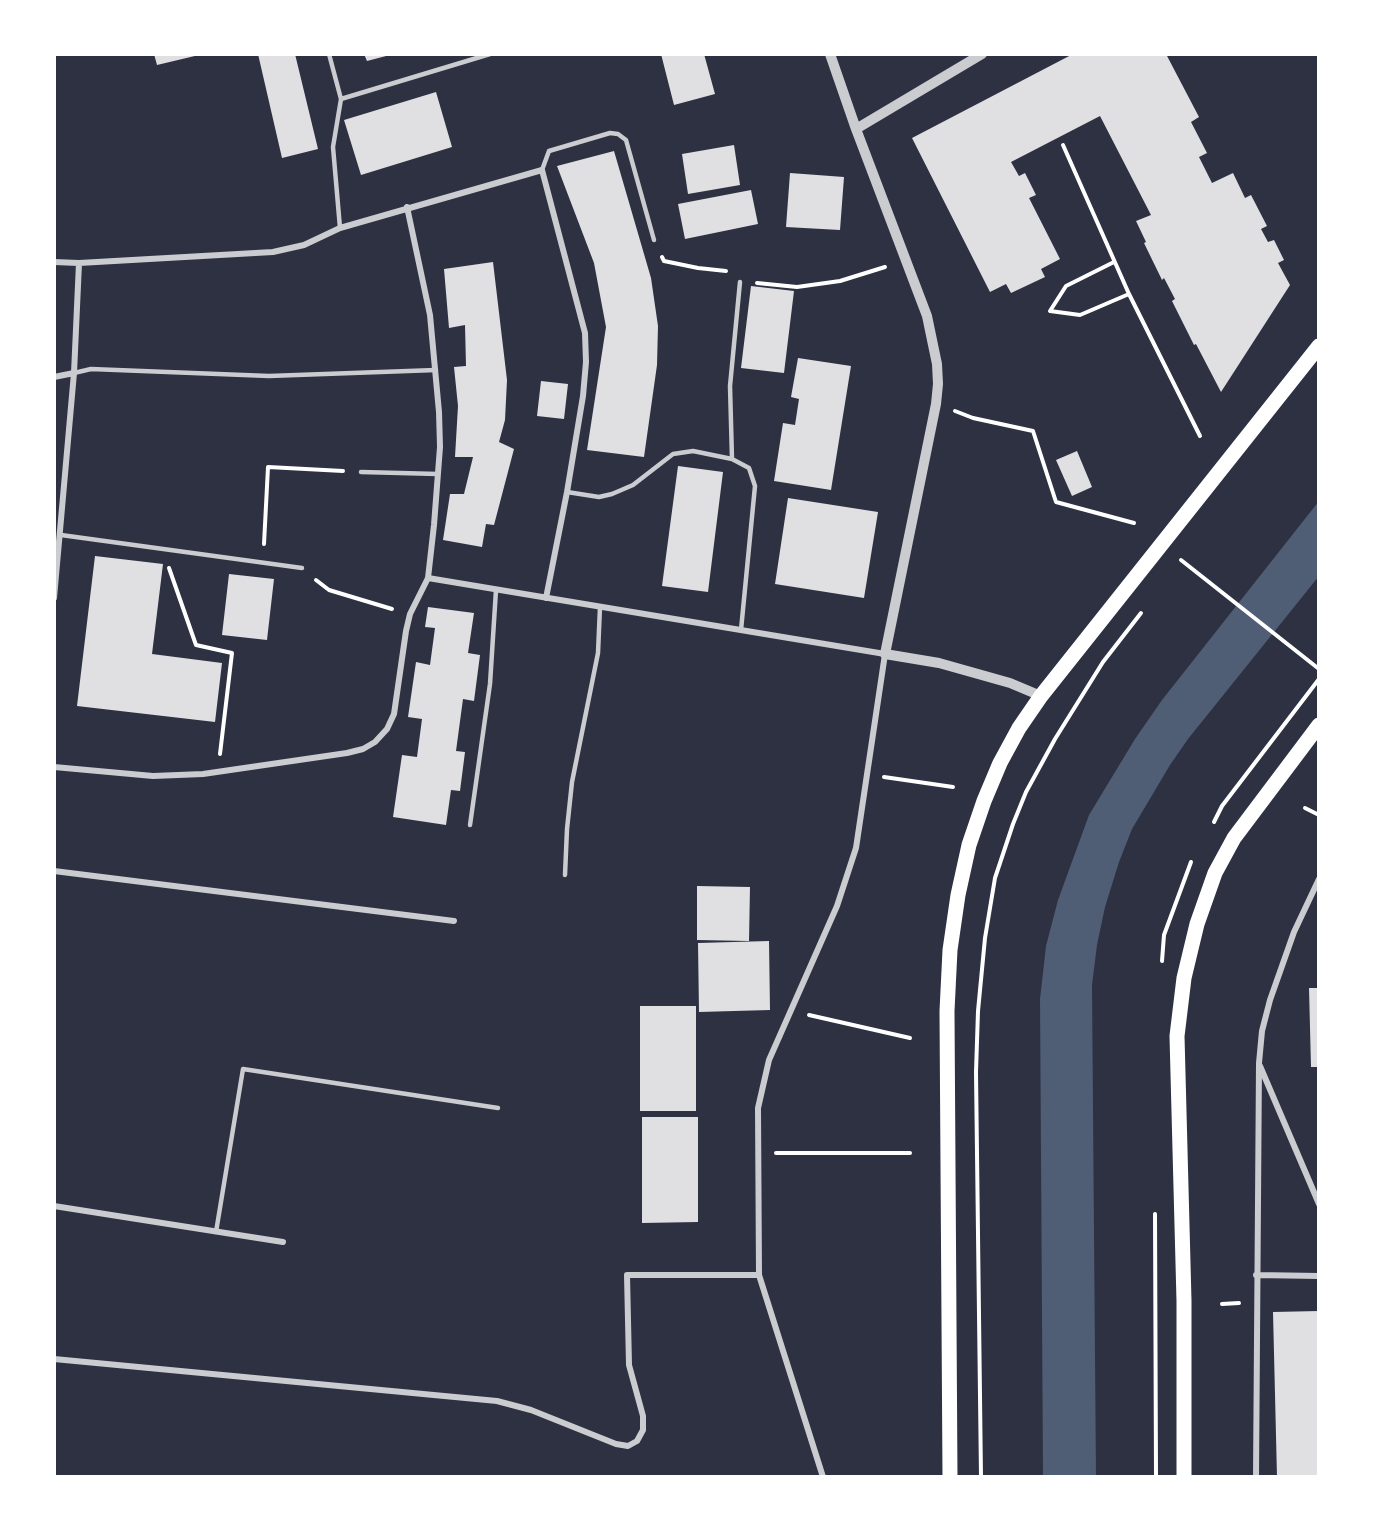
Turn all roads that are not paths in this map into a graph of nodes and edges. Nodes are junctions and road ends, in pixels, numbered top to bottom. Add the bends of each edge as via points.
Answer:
1 (329, 54) edge
2 (490, 54) edge
3 (830, 54) edge
4 (982, 54) edge
5 (341, 99) junction
6 (856, 129) junction
7 (542, 170) junction
8 (407, 207) junction
9 (340, 228) junction
10 (654, 240) road end
11 (54, 262) edge
12 (79, 263) junction
13 (740, 282) road end
14 (1319, 346) edge
15 (436, 370) junction
16 (74, 373) junction
17 (54, 377) edge
18 (732, 459) junction
19 (361, 472) road end
20 (438, 474) junction
21 (567, 492) junction
22 (61, 535) junction
23 (302, 568) road end
24 (428, 578) junction
25 (496, 590) junction
26 (54, 598) edge
27 (546, 598) junction
28 (600, 607) junction
29 (741, 630) junction
30 (885, 654) junction
31 (1041, 696) junction
32 (1319, 725) edge
33 (54, 767) edge
34 (470, 825) dead end
35 (54, 871) edge
36 (564, 876) dead end
37 (1319, 879) edge
38 (454, 921) dead end
39 (1259, 1063) junction
40 (498, 1108) dead end
41 (1319, 1204) edge
42 (54, 1206) edge
43 (216, 1233) junction
44 (283, 1242) dead end
45 (759, 1275) junction
46 (1256, 1275) junction
47 (1319, 1276) edge
48 (54, 1359) edge
49 (823, 1477) edge
50 (950, 1477) edge
51 (1184, 1477) edge
52 (1256, 1477) edge

1 - 5 lane
2 - 5 lane
3 - 6 street
4 - 6 street
5 - 9 lane via 333,147
6 - 30 street via 930,327 937,364 938,384
7 - 8 street
7 - 10 lane via 549,151 618,134 626,140
7 - 21 street via 585,333 583,396
8 - 9 street
8 - 15 street via 430,315
9 - 12 street via 304,245 273,252
11 - 12 street
12 - 16 street
13 - 18 lane via 730,386
14 - 31 main road
15 - 16 lane via 269,376 91,369
15 - 20 street
16 - 17 street
16 - 22 street
18 - 21 lane via 693,451 673,454 633,485 612,494 599,497
18 - 29 lane via 748,468 755,486
19 - 20 lane
20 - 24 street
21 - 27 street
22 - 23 lane
22 - 26 street
24 - 25 street
24 - 33 street via 410,614 394,714 387,729 363,749 218,772 153,776
25 - 27 street
25 - 34 lane via 490,684
27 - 28 street
28 - 29 street
28 - 36 lane via 598,653 572,782
29 - 30 street
30 - 31 street via 939,663
30 - 45 street via 856,848 837,906 769,1060 758,1108
31 - 50 main road via 1000,763 984,801 962,875 950,950
32 - 51 main road via 1234,838 1215,873 1184,978 1178,1036
35 - 38 street
37 - 39 street via 1294,932 1270,1000
39 - 41 street
39 - 46 street
40 - 43 lane via 243,1069
42 - 43 street
43 - 44 street
45 - 48 street via 627,1275 629,1365 643,1416 643,1430 637,1441 628,1446 497,1401
45 - 49 street
46 - 47 street
46 - 52 street

